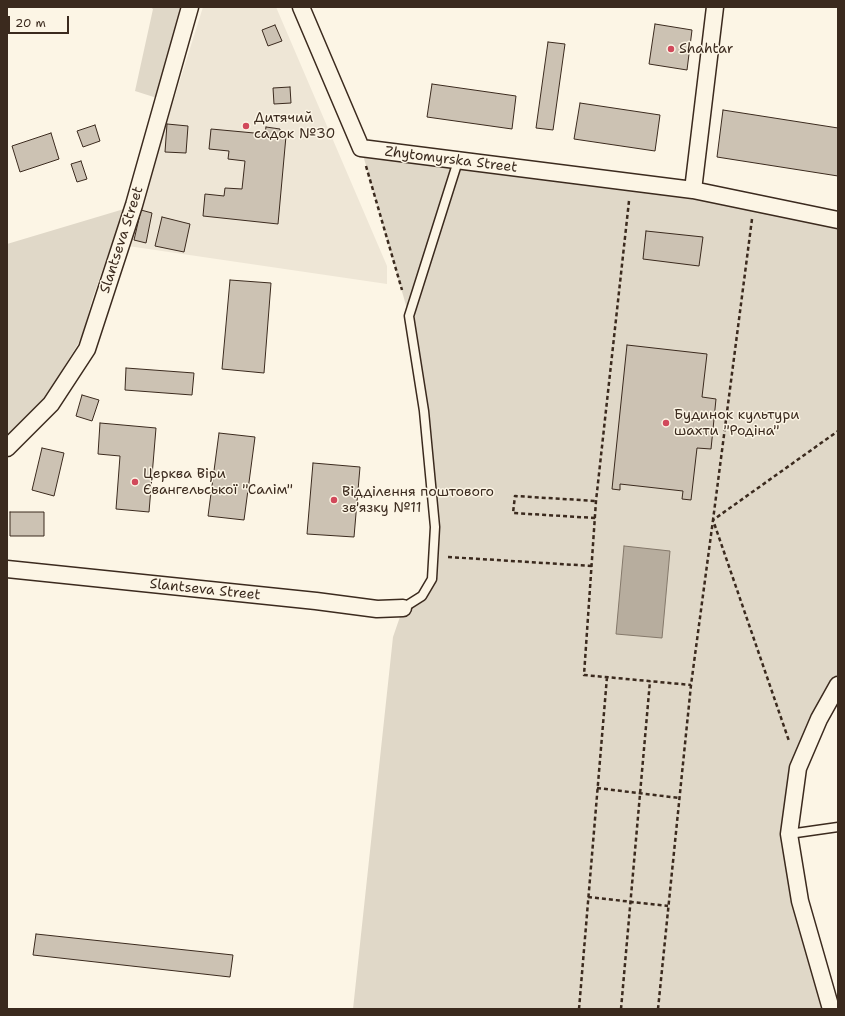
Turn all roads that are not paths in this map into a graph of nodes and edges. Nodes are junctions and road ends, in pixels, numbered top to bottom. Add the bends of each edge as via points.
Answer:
1 (190, 7) edge
2 (301, 7) edge
3 (715, 7) edge
4 (458, 161) junction
5 (693, 190) junction
6 (838, 220) edge
7 (7, 448) edge
8 (7, 570) edge
9 (403, 608) joint
10 (838, 685) edge
11 (838, 827) edge
12 (789, 834) junction
13 (831, 1009) edge

1 - 7 street, Slantseva Street via 134,205 87,349 51,404
2 - 4 street, Zhytomyrska Street via 361,148
3 - 5 street
4 - 5 street, Zhytomyrska Street
4 - 9 lane via 409,316 424,411 435,527 432,579 422,596
5 - 6 street, Zhytomyrska Street
8 - 9 street, Slantseva Street via 377,609
10 - 12 street via 819,719 798,768
11 - 12 lane
12 - 13 street via 800,901

